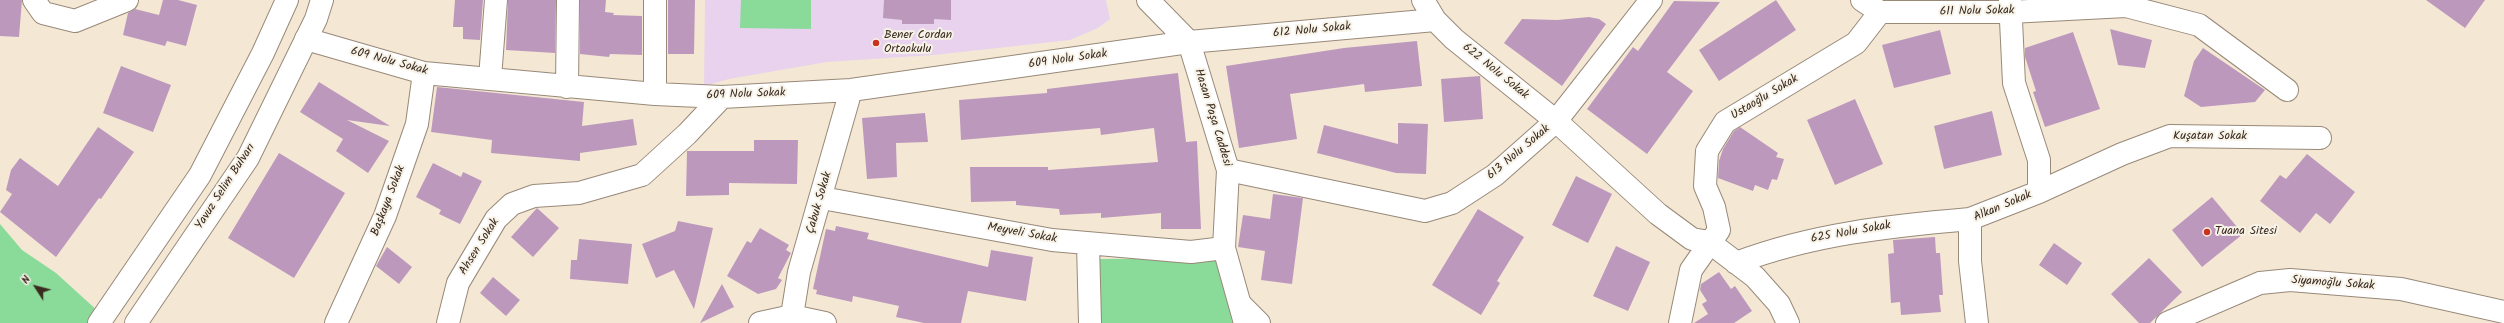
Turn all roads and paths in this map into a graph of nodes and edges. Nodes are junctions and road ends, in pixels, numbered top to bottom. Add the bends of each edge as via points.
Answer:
1 (34, 0) edge
2 (127, 0) edge
3 (286, 0) edge
4 (322, 0) edge
5 (496, 0) edge
6 (568, 0) edge
7 (655, 0) edge
8 (1148, 0) edge
9 (1423, 0) edge
10 (1651, 0) edge
11 (1862, 0) edge
12 (2088, 3) edge
13 (2010, 6) edge
14 (1880, 12) junction
15 (1435, 20) junction
16 (306, 39) junction
17 (1188, 42) junction
18 (424, 73) junction
19 (490, 78) junction
20 (566, 87) junction
21 (851, 90) junction
22 (2287, 90) dead end
23 (655, 94) junction
24 (722, 97) junction
25 (1556, 121) junction
26 (2320, 138) dead end
27 (1228, 170) junction
28 (2039, 192) junction
29 (822, 198) junction
30 (1970, 219) junction
31 (1709, 242) junction
32 (1088, 244) junction
33 (1224, 248) junction
34 (1736, 263) junction
35 (2504, 312) edge
36 (1242, 313) edge
37 (792, 316) junction
38 (103, 318) edge
39 (136, 323) edge
40 (336, 323) edge
41 (448, 323) edge
42 (760, 323) edge
43 (825, 323) edge
44 (1090, 323) edge
45 (1259, 323) edge
46 (1680, 323) edge
47 (1788, 323) edge
48 (1977, 323) edge
49 (2167, 323) edge

1 - 2 street via 43,13 75,21
3 - 38 street via 263,53 200,175
4 - 16 street, Yavuz Selim Bulvarı
5 - 19 street
6 - 20 street
7 - 23 street
8 - 17 street, Hasan Paşa Caddesi
9 - 15 street, 622 Nolu Sokak
10 - 25 street
11 - 14 street
12 - 13 street, 611 Nolu Sokak
12 - 22 street, 611 Nolu Sokak via 2126,6 2199,25
13 - 14 street, 611 Nolu Sokak
13 - 28 street, Alkan Sokak via 2014,83 2039,160
14 - 31 street, Ustaoğlu Sokak via 1856,42 1725,122 1707,151 1705,186 1714,207 1719,230
15 - 17 street, 612 Nolu Sokak
15 - 25 street, 622 Nolu Sokak via 1454,39
16 - 18 street, 609 Nolu Sokak
16 - 39 street, Yavuz Selim Bulvarı via 248,158
17 - 21 street, 609 Nolu Sokak
17 - 27 street, Hasan Paşa Caddesi
18 - 19 street, 609 Nolu Sokak
18 - 40 street, Başkaya Sokak via 417,124 385,216
19 - 20 street, 609 Nolu Sokak
20 - 23 street, 609 Nolu Sokak
21 - 24 street, 609 Nolu Sokak
21 - 29 street, Çabuk Sokak
23 - 24 street, 609 Nolu Sokak
24 - 41 street, Ahsen Sokak via 642,175 579,193 534,196 512,204 496,219 458,283
25 - 27 street, 613 Nolu Sokak via 1494,175 1452,203 1424,211
25 - 31 street, 613 Nolu Sokak via 1658,214 1692,239
26 - 28 street, Kuşatan Sokak via 2170,136 2122,154
27 - 33 street, Hasan Paşa Caddesi
28 - 30 street, Alkan Sokak
29 - 32 street, Meyveli Sokak via 1052,240
29 - 37 street, Çabuk Sokak via 798,272
30 - 34 street, 625 Nolu Sokak via 1882,227 1827,237 1772,249
30 - 48 street, Alkan Sokak via 1970,261
31 - 34 street, 613 Nolu Sokak
31 - 46 street, Ustaoğlu Sokak via 1691,270
32 - 33 street, Meyveli Sokak via 1190,252
32 - 44 street
33 - 36 street, Hasan Paşa Caddesi
34 - 47 street, 613 Nolu Sokak via 1755,277 1780,304
35 - 49 street, Siyamoğlu Sokak via 2401,289 2290,280 2260,283
36 - 45 street
37 - 42 street
37 - 43 street

